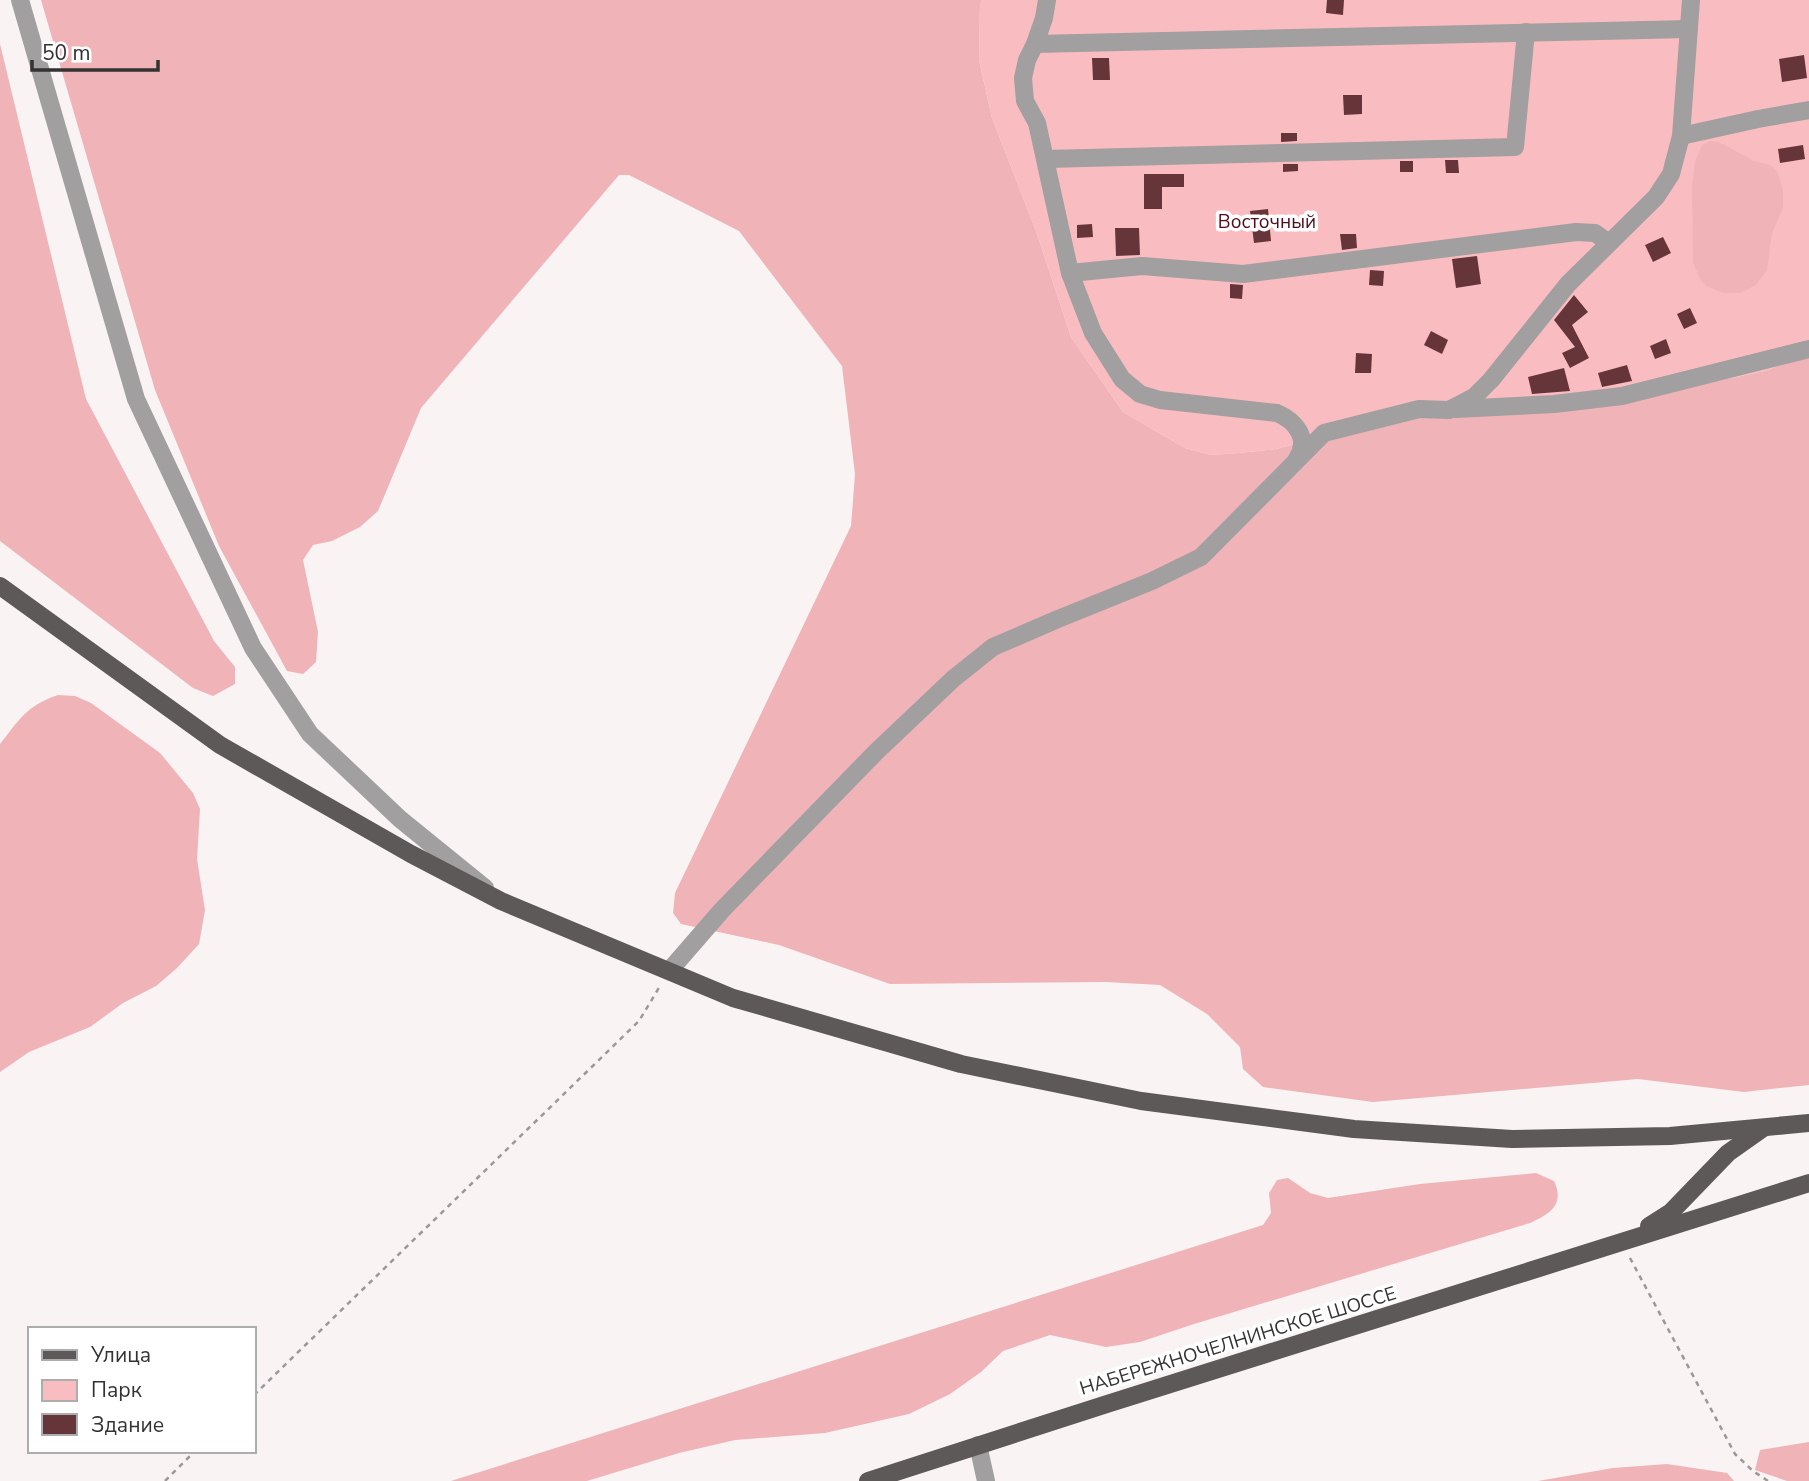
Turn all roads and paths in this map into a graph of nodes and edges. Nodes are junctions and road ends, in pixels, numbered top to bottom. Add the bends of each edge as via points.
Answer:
1 (20, 0) edge
2 (1047, 0) edge
3 (1692, 0) edge
4 (1689, 29) junction
5 (1526, 32) junction
6 (1035, 44) junction
7 (1809, 110) edge
8 (1681, 136) junction
9 (1046, 159) junction
10 (1609, 243) junction
11 (1070, 273) junction
12 (1809, 349) edge
13 (1450, 410) junction
14 (1295, 462) junction
15 (0, 586) edge
16 (501, 901) junction
17 (670, 970) junction
18 (1809, 1123) edge
19 (1764, 1128) junction
20 (1809, 1183) edge
21 (1622, 1242) junction
22 (256, 1393) edge
23 (978, 1446) junction
24 (193, 1453) edge
25 (165, 1481) edge
26 (868, 1481) edge
27 (986, 1481) edge
28 (1768, 1481) edge

1 - 16 street via 136,399 253,648 310,734 400,820
2 - 6 street
3 - 4 street
4 - 5 street
4 - 8 street
5 - 6 street
5 - 9 street via 1515,147
6 - 9 street via 1023,78 1025,100 1037,123
7 - 8 street
8 - 10 street via 1671,174 1656,197
9 - 11 street
10 - 11 street via 1595,233 1576,232 1243,274 1142,266
10 - 13 street via 1568,284 1491,380 1474,397
11 - 14 street via 1093,333 1122,379 1140,394 1160,400 1288,418 1302,438
12 - 13 street via 1622,396
13 - 14 street via 1419,409 1324,433
14 - 17 street via 1201,556 993,647 953,679 876,752
15 - 16 main road via 220,745
16 - 17 main road
17 - 19 main road via 733,998 961,1064 1141,1101 1353,1129 1512,1139 1670,1136
17 - 22 path via 639,1021
18 - 19 main road
19 - 21 main road via 1728,1153 1671,1212
20 - 21 main road
21 - 23 main road, НАБЕРЕЖНОЧЕЛНИНСКОЕ ШОССЕ
21 - 28 path via 1735,1454
23 - 26 main road, НАБЕРЕЖНОЧЕЛНИНСКОЕ ШОССЕ
23 - 27 street
24 - 25 path

